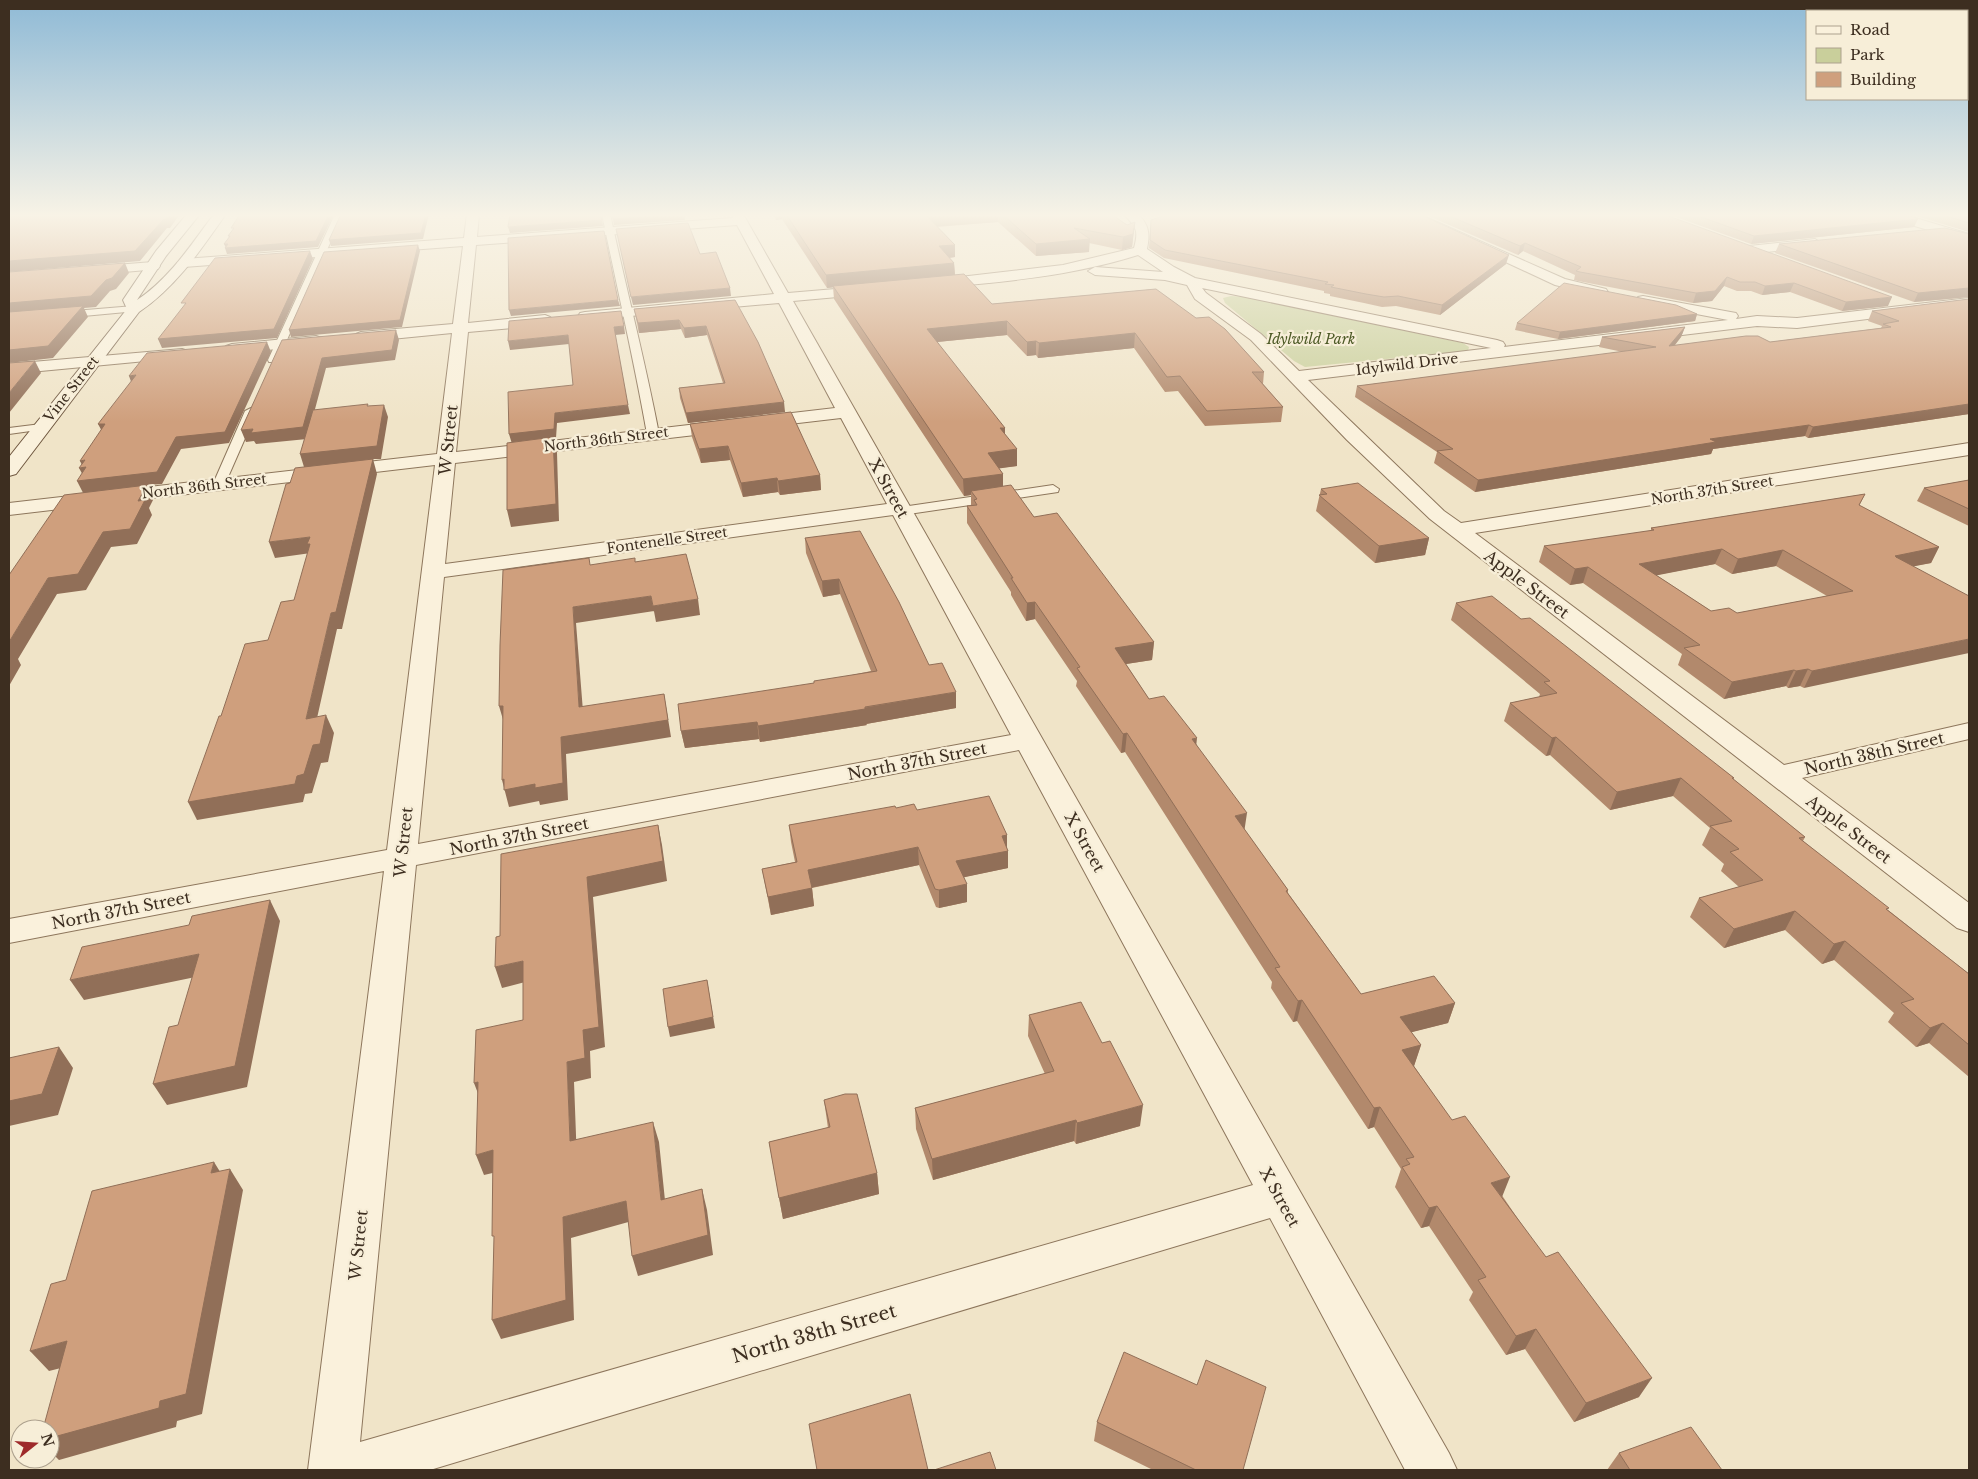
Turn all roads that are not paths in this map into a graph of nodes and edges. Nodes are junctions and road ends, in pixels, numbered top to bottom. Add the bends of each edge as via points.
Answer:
1 (141, 283) edge
2 (166, 283) edge
3 (308, 283) edge
4 (465, 283) edge
5 (621, 283) edge
6 (775, 283) edge
7 (941, 283) edge
8 (1193, 283) edge
9 (1197, 283) edge
10 (1565, 283) edge
11 (920, 285) edge
12 (882, 288) edge
13 (1969, 289) edge
14 (1613, 294) edge
15 (783, 298) junction
16 (1632, 298) edge
17 (1888, 299) junction
18 (1969, 302) edge
19 (1915, 308) junction
20 (134, 309) junction
21 (626, 312) junction
22 (48, 316) edge
23 (1757, 321) junction
24 (460, 328) junction
25 (348, 338) edge
26 (328, 340) edge
27 (280, 344) junction
28 (222, 350) edge
29 (1518, 350) junction
30 (192, 352) edge
31 (92, 362) junction
32 (9, 370) edge
33 (269, 370) edge
34 (1296, 377) junction
35 (254, 404) edge
36 (847, 412) junction
37 (41, 427) junction
38 (9, 431) edge
39 (653, 434) junction
40 (1969, 449) edge
41 (445, 458) junction
42 (9, 470) edge
43 (219, 484) junction
44 (1054, 489) dead end
45 (9, 509) edge
46 (901, 510) junction
47 (1456, 530) junction
48 (433, 572) junction
49 (1969, 731) edge
50 (1029, 740) junction
51 (1778, 776) junction
52 (401, 858) junction
53 (1969, 920) edge
54 (9, 931) edge
55 (1280, 1196) junction
56 (333, 1470) edge
57 (349, 1470) edge
58 (1432, 1470) edge

1 - 20 street, Vine Street via 130,300
2 - 20 street, Vine Street via 153,298
3 - 27 lane
4 - 24 street, W Street
5 - 21 lane
6 - 15 street, X Street
7 - 11 street
8 - 34 street, Apple Street via 1200,296 1256,337
9 - 29 street, Idylwild Drive
10 - 14 street
12 - 15 street
13 - 17 street, Idylwild Drive
15 - 21 street
15 - 36 street, X Street
16 - 23 street
17 - 19 street
17 - 23 street, Idylwild Drive via 1769,313
18 - 19 street, Idylwild Drive
19 - 23 street, Idylwild Drive via 1797,323
20 - 22 lane
20 - 31 street, Vine Street
21 - 24 street
21 - 39 lane
23 - 29 street, Idylwild Drive
24 - 25 street
24 - 41 street, W Street
26 - 27 street
27 - 28 street
27 - 33 lane
29 - 34 street, Idylwild Drive
30 - 31 street
31 - 32 street
31 - 37 street, Vine Street
34 - 47 street, Apple Street
35 - 43 lane
36 - 39 street, North 36th Street
36 - 46 street, X Street
37 - 38 lane
37 - 42 street, Vine Street
39 - 41 street, North 36th Street
40 - 47 street, North 37th Street
41 - 43 street, North 36th Street
41 - 48 street, W Street
43 - 45 street, North 36th Street
44 - 46 lane
46 - 48 street, Fontenelle Street
46 - 50 street, X Street
47 - 51 street, Apple Street
48 - 52 street, W Street
49 - 51 street, North 38th Street
50 - 52 street, North 37th Street
50 - 55 street, X Street
51 - 53 street, Apple Street
52 - 54 street, North 37th Street
52 - 56 street, W Street
55 - 57 street, North 38th Street
55 - 58 street, X Street

